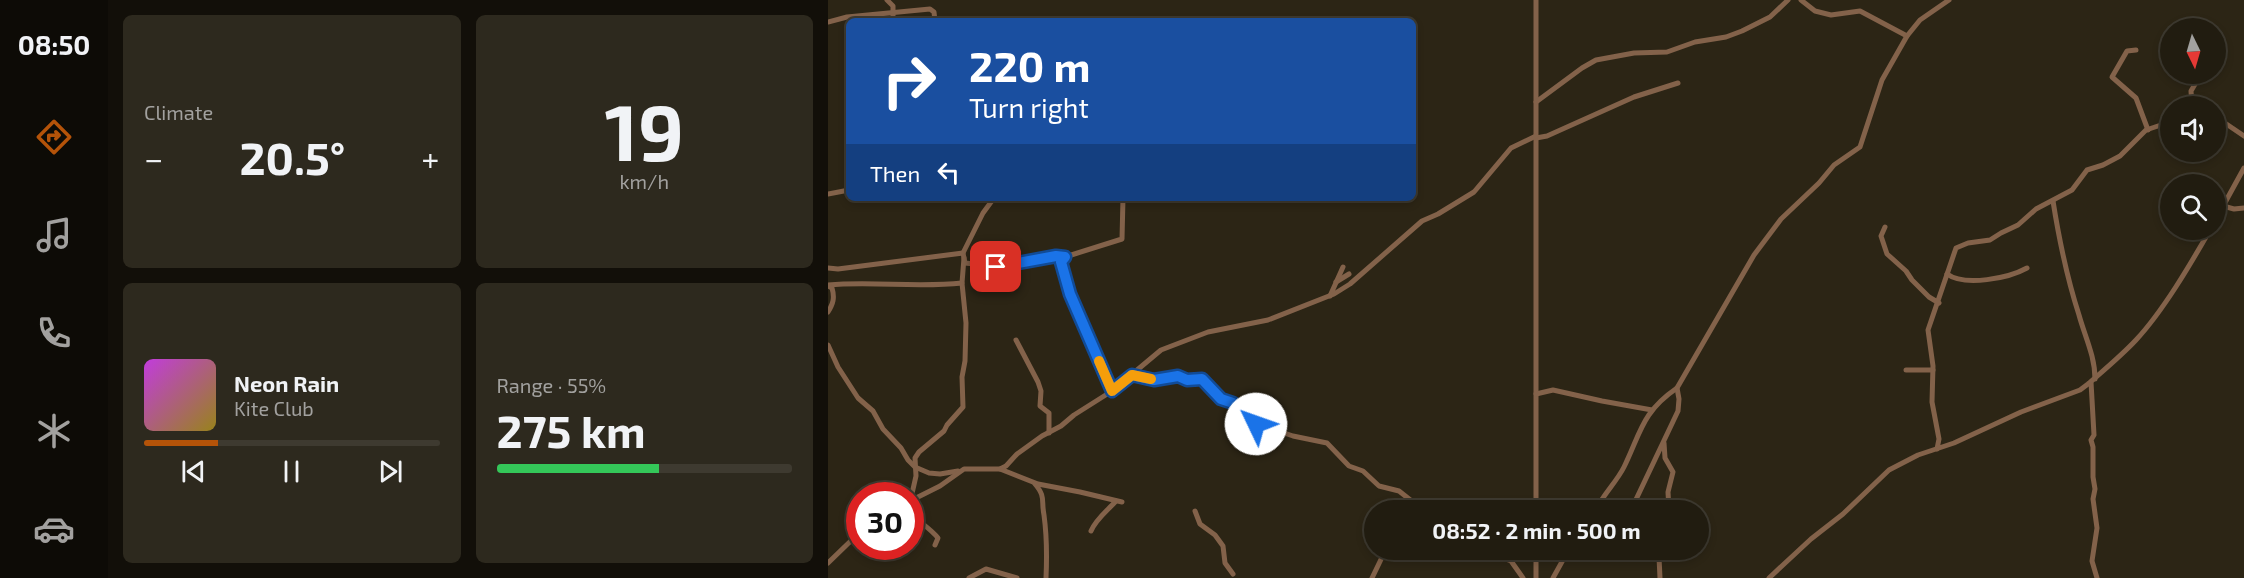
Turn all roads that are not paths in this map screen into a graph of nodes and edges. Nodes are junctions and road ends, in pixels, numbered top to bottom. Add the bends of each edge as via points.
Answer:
1 (887, 0) edge
2 (1536, 0) edge
3 (1788, 0) edge
4 (1801, 0) edge
5 (1949, 0) edge
6 (893, 12) junction
7 (893, 18) edge
8 (935, 18) edge
9 (828, 22) edge
10 (1906, 36) junction
11 (2136, 50) dead end
12 (1678, 83) dead end
13 (1536, 102) junction
14 (2226, 124) edge
15 (2160, 126) edge
16 (2148, 130) junction
17 (2244, 136) edge
18 (1536, 137) junction
19 (2244, 168) edge
20 (846, 191) edge
21 (828, 194) edge
22 (991, 201) edge
23 (1123, 201) edge
24 (2053, 201) junction
25 (2226, 201) edge
26 (2226, 207) edge
27 (2244, 208) edge
28 (1885, 227) dead end
29 (2204, 240) edge
30 (963, 256) junction
31 (1065, 257) junction
32 (1343, 267) dead end
33 (828, 268) edge
34 (2027, 268) dead end
35 (1349, 274) dead end
36 (1947, 274) junction
37 (1954, 278) junction
38 (1336, 282) junction
39 (1945, 282) junction
40 (962, 283) junction
41 (828, 286) edge
42 (1330, 296) junction
43 (1939, 303) junction
44 (828, 312) edge
45 (1016, 340) dead end
46 (828, 345) edge
47 (1906, 369) dead end
48 (1933, 370) junction
49 (1132, 375) junction
50 (2093, 380) junction
51 (1677, 388) junction
52 (1112, 391) junction
53 (1536, 394) junction
54 (1652, 410) junction
55 (1049, 432) junction
56 (1664, 443) junction
57 (1937, 449) junction
58 (915, 467) junction
59 (1000, 468) junction
60 (959, 471) junction
61 (914, 482) edge
62 (1034, 483) junction
63 (924, 493) edge
64 (1410, 500) edge
65 (1536, 500) edge
66 (1601, 500) edge
67 (1636, 500) edge
68 (1668, 500) edge
69 (1195, 511) dead end
70 (924, 526) edge
71 (1091, 531) dead end
72 (935, 545) dead end
73 (846, 546) edge
74 (1381, 560) edge
75 (1508, 560) edge
76 (1536, 560) edge
77 (1563, 560) edge
78 (1659, 560) edge
79 (828, 563) edge
80 (1233, 574) dead end
81 (969, 578) edge
82 (1017, 578) edge
83 (1046, 578) edge
84 (1372, 578) edge
85 (1523, 578) edge
86 (1536, 578) edge
87 (1553, 578) edge
88 (1660, 578) edge
89 (1769, 578) edge
90 (2097, 578) edge

1 - 6 street
2 - 13 street
3 - 13 street via 1770,17 1726,37 1667,52 1596,60
4 - 10 street via 1815,11 1830,15 1860,11
5 - 10 street via 1920,20
6 - 7 street
6 - 8 street via 930,9
6 - 9 street
10 - 51 street via 1882,80 1860,147 1834,165 1781,219 1754,255
11 - 16 street via 2127,51 2112,77 2136,98
12 - 18 street
13 - 18 street
14 - 17 street
15 - 16 street
16 - 24 street via 2120,156 2087,170 2072,190
18 - 42 street via 1511,148 1474,192 1422,220 1350,284
18 - 53 street
19 - 25 street
20 - 21 street
22 - 30 street
23 - 31 street via 1122,238
24 - 36 street via 1990,240 1958,246
24 - 50 street via 2079,316 2094,361
26 - 27 street
28 - 43 street via 1881,239 1885,252
29 - 50 street via 2145,329
30 - 31 street via 965,263 1002,267
30 - 33 street
30 - 40 street
31 - 52 street via 1061,262 1070,294
32 - 38 street
34 - 37 street via 1979,280
35 - 38 street
36 - 37 street
36 - 39 street
37 - 39 street
38 - 42 street
39 - 43 street
40 - 41 street via 859,282
40 - 58 street via 966,323 963,407 944,431 919,452
41 - 44 street via 834,295
42 - 49 street via 1268,320 1182,341 1159,352
43 - 48 street via 1929,330
45 - 55 street via 1038,382 1040,406 1049,413
46 - 58 street via 858,398 873,411
47 - 48 street
48 - 57 street
49 - 52 street
49 - 64 street via 1154,380 1178,376 1202,379 1221,399 1235,404 1249,421 1327,443 1349,466
50 - 57 street via 2080,390
50 - 90 street via 2091,440 2097,528 2092,561
51 - 54 street
51 - 56 street via 1678,411
52 - 55 street
53 - 54 street via 1553,390
53 - 65 street
54 - 66 street via 1618,477
55 - 59 street
56 - 67 street
56 - 68 street via 1665,458 1672,470
57 - 89 street via 1889,470
58 - 60 street via 940,474
58 - 61 street
59 - 60 street
59 - 62 street
60 - 63 street
62 - 71 street via 1119,502 1096,520
62 - 83 street via 1044,498
69 - 80 street via 1200,524 1223,546 1226,565
70 - 72 street via 938,538
73 - 79 street
74 - 84 street
75 - 85 street
76 - 86 street
77 - 87 street
78 - 88 street
81 - 82 street via 986,569

